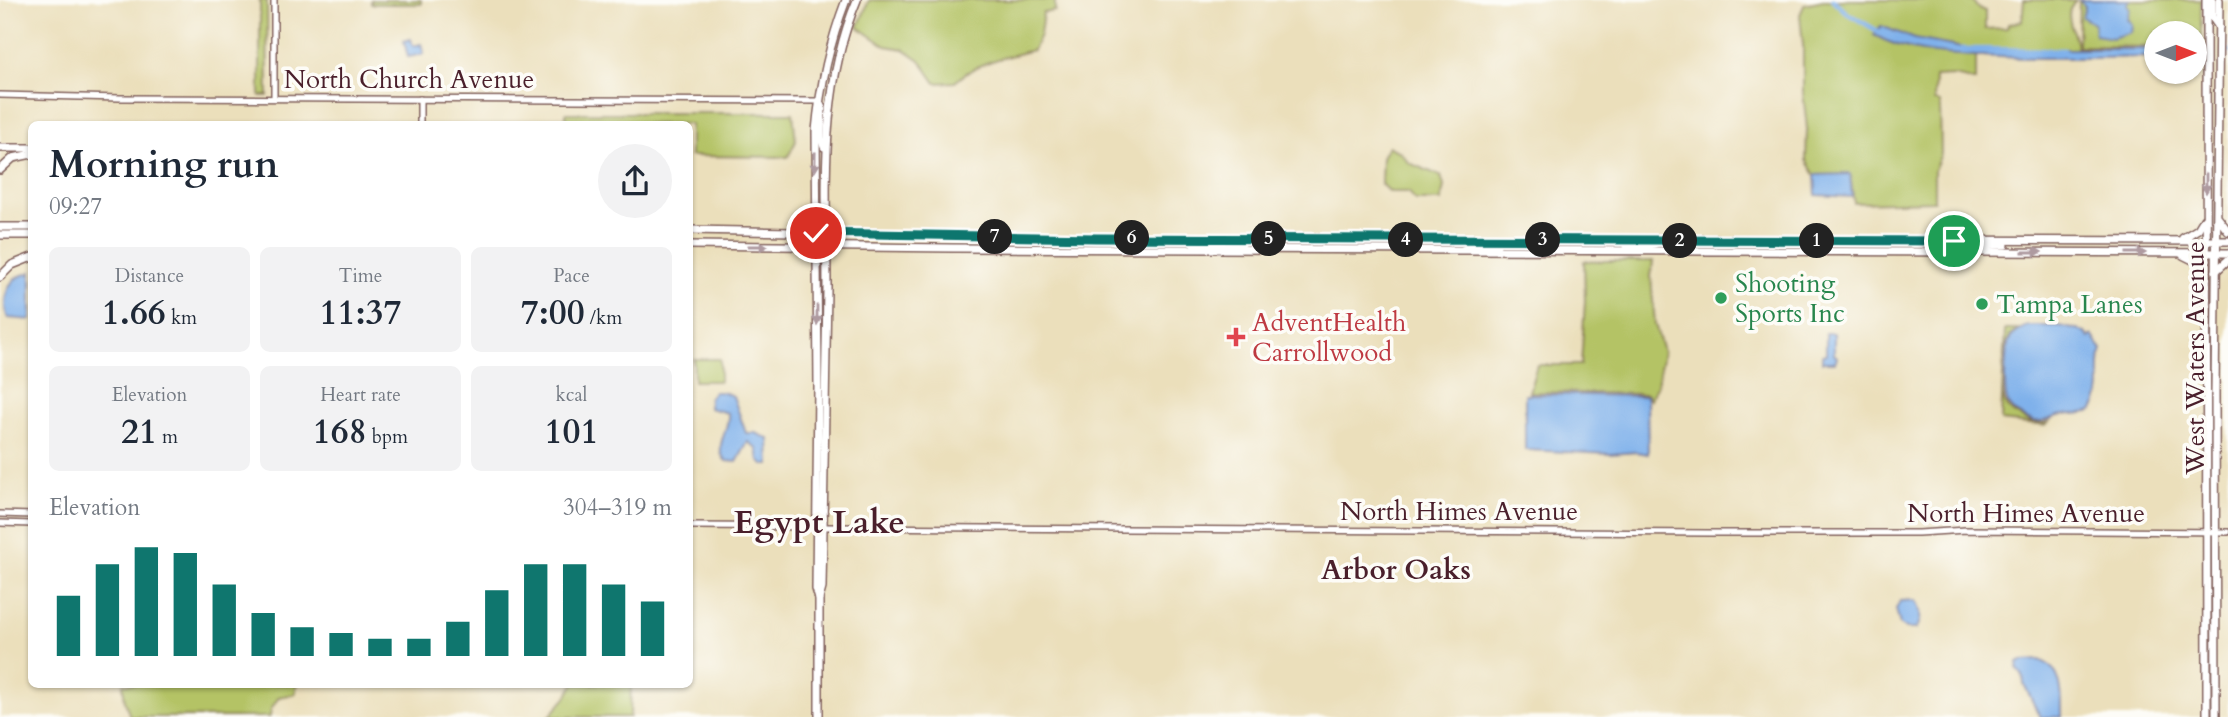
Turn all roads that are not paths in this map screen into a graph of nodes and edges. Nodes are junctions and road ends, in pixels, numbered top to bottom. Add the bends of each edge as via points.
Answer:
1 (274, 0) edge
2 (846, 0) edge
3 (857, 0) edge
4 (2206, 0) edge
5 (2212, 0) edge
6 (2219, 0) edge
7 (2219, 28) junction
8 (830, 50) junction
9 (0, 95) edge
10 (274, 98) junction
11 (420, 99) junction
12 (830, 100) junction
13 (818, 101) junction
14 (420, 121) edge
15 (0, 141) edge
16 (16, 147) junction
17 (0, 148) edge
18 (28, 148) edge
19 (826, 151) junction
20 (28, 155) edge
21 (0, 170) edge
22 (2206, 215) junction
23 (2216, 215) junction
24 (28, 221) edge
25 (0, 227) edge
26 (28, 227) edge
27 (693, 230) edge
28 (2228, 231) edge
29 (816, 233) junction
30 (827, 233) junction
31 (0, 235) edge
32 (28, 235) edge
33 (1096, 238) junction
34 (1178, 239) junction
35 (1260, 239) junction
36 (1312, 239) junction
37 (1531, 240) junction
38 (2023, 240) junction
39 (2180, 240) junction
40 (2206, 240) junction
41 (1658, 241) junction
42 (1712, 241) junction
43 (1954, 241) junction
44 (2216, 241) junction
45 (2228, 241) edge
46 (693, 245) edge
47 (817, 246) junction
48 (827, 247) junction
49 (1005, 248) junction
50 (1096, 248) junction
51 (1170, 248) junction
52 (1276, 249) junction
53 (1461, 250) junction
54 (1578, 251) junction
55 (1671, 251) junction
56 (1906, 252) junction
57 (1964, 252) junction
58 (2179, 253) junction
59 (2206, 253) junction
60 (2216, 253) junction
61 (2228, 253) edge
62 (28, 259) edge
63 (2228, 260) edge
64 (2206, 272) junction
65 (2216, 272) junction
66 (0, 277) edge
67 (2207, 394) junction
68 (2215, 440) junction
69 (0, 513) edge
70 (28, 515) edge
71 (0, 523) edge
72 (28, 524) edge
73 (693, 526) edge
74 (819, 526) junction
75 (2211, 532) junction
76 (2228, 532) edge
77 (2212, 698) junction
78 (819, 717) edge
79 (2207, 717) edge
80 (2216, 717) edge

1 - 10 street
2 - 8 main road
3 - 12 main road via 844,30
4 -> 22 main road, West Waters Avenue
5 - 7 main road via 2212,17
6 - 7 main road, West Waters Avenue
7 - 23 main road, West Waters Avenue
8 - 12 main road via 826,88
8 - 13 main road
9 - 10 street, North Church Avenue
10 - 11 street, North Church Avenue
11 - 13 street, North Church Avenue
11 - 14 street
12 - 19 main road
13 - 19 main road
13 -> 29 main road
15 - 16 main road
16 - 17 main road
16 - 18 main road
19 - 30 main road
20 - 21 main road via 13,158
22 - 39 main road via 2198,229
22 - 40 main road, West Waters Avenue
23 - 28 main road
23 - 44 main road, West Waters Avenue
24 - 25 main road
25 - 26 main road
27 - 29 main road
29 - 30 main road
29 - 47 main road
30 - 33 main road
30 - 48 main road
31 - 32 main road
33 - 34 main road
33 - 49 main road via 1082,243 1015,243
34 - 35 main road
34 - 50 main road via 1109,243
35 - 36 main road
35 - 51 main road via 1248,244 1181,243
36 - 37 main road
36 - 52 main road
37 - 41 main road
37 - 53 main road via 1519,246 1473,245
38 - 39 main road
38 - 43 main road
38 - 57 main road
39 - 40 main road
40 - 44 main road
40 - 59 main road, West Waters Avenue
41 - 42 main road
41 - 54 main road via 1648,246 1587,246
42 - 43 main road
42 - 55 main road
43 - 56 main road via 1950,248
44 - 45 main road
44 - 60 main road, West Waters Avenue
46 -> 47 main road
47 - 48 main road
47 -> 74 main road
48 - 49 main road
48 - 74 main road
49 - 50 main road
50 - 51 main road
51 - 52 main road
52 - 53 main road
53 - 54 main road
54 - 55 main road
55 - 56 main road
56 - 57 main road
57 -> 58 main road
58 - 59 main road
58 - 64 main road
59 - 60 main road
59 - 64 main road, West Waters Avenue
60 - 61 main road
60 - 65 main road, West Waters Avenue
62 - 66 main road
63 - 65 main road
64 - 67 main road, West Waters Avenue
65 - 68 main road, West Waters Avenue
67 - 68 main road via 2209,436
67 - 75 main road, West Waters Avenue
68 - 75 main road, West Waters Avenue
69 - 70 street
71 - 72 street
73 - 74 street, North Himes Avenue
74 - 75 street, North Himes Avenue
74 - 78 main road
75 - 76 street, North Himes Avenue
75 - 77 main road, West Waters Avenue via 2218,614
77 - 79 main road, West Waters Avenue
77 - 80 main road, West Waters Avenue

